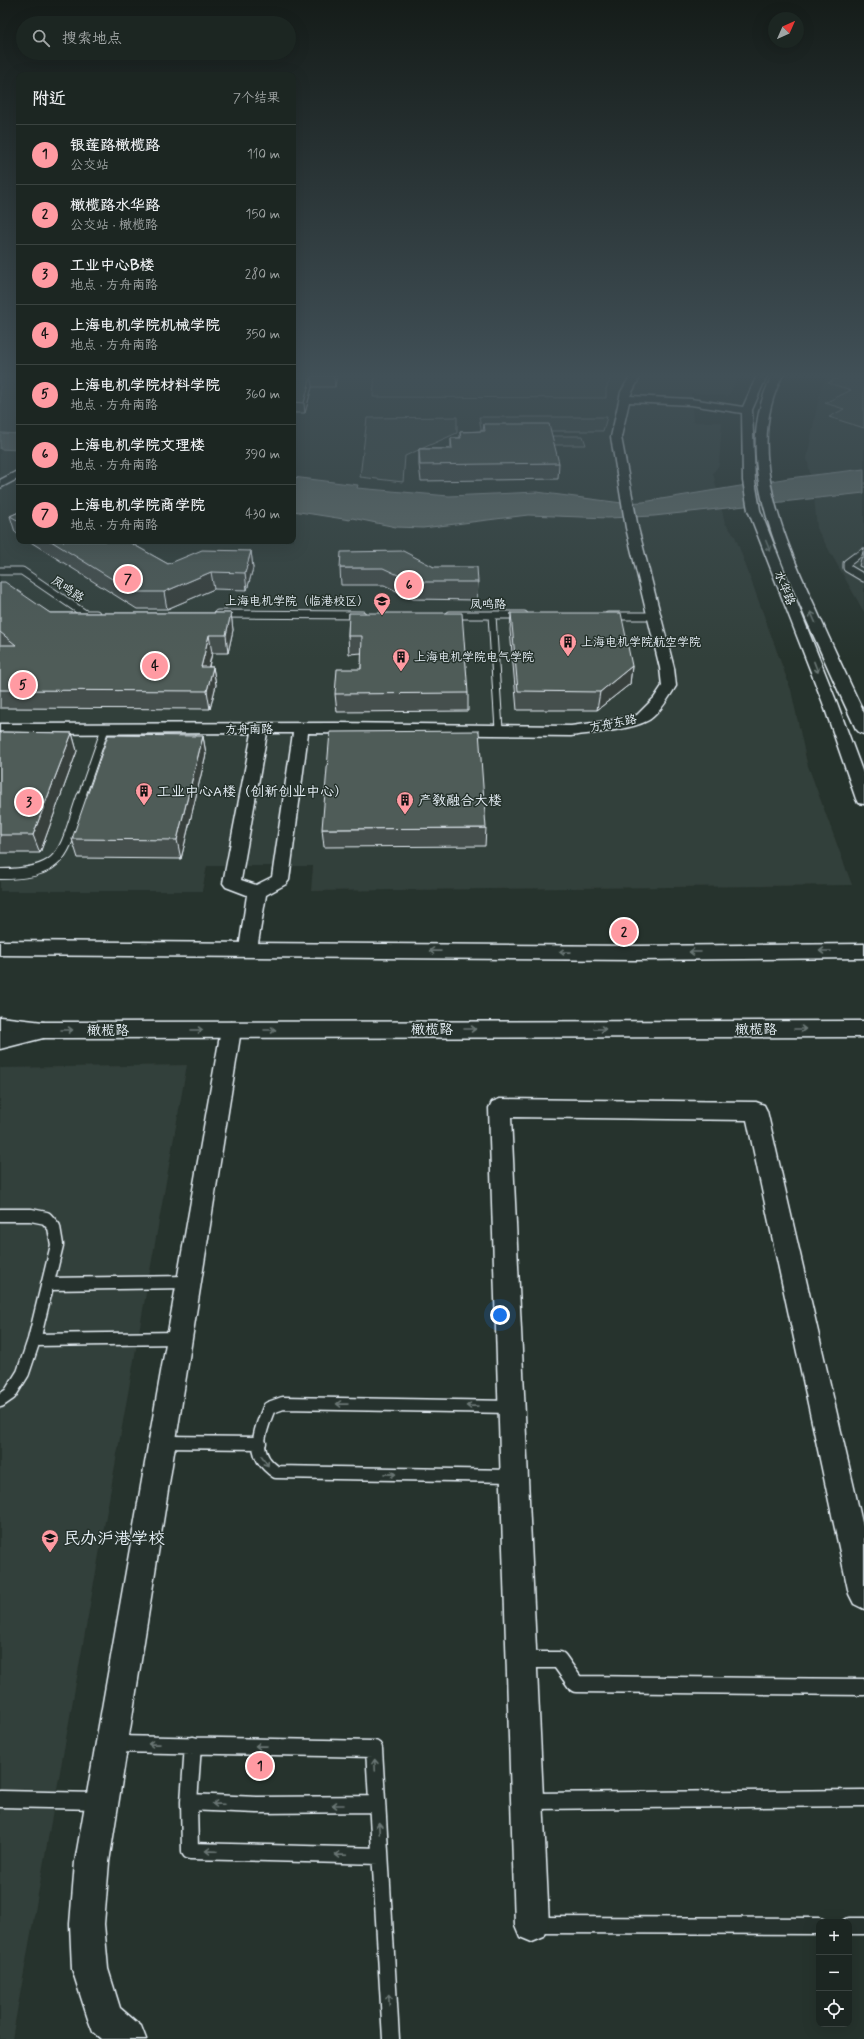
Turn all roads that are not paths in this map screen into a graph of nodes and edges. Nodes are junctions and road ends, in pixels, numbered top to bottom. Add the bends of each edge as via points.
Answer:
1 (621, 468) edge
2 (749, 468) edge
3 (763, 468) edge
4 (16, 475) edge
5 (0, 485) edge
6 (864, 551) edge
7 (0, 571) edge
8 (864, 578) edge
9 (100, 614) edge
10 (209, 614) edge
11 (373, 615) edge
12 (444, 615) edge
13 (492, 615) junction
14 (532, 615) edge
15 (599, 616) edge
16 (654, 616) junction
17 (0, 729) edge
18 (105, 729) junction
19 (260, 729) junction
20 (301, 729) junction
21 (864, 729) edge
22 (499, 730) junction
23 (864, 798) edge
24 (0, 874) edge
25 (258, 892) junction
26 (0, 948) edge
27 (248, 949) junction
28 (864, 951) edge
29 (0, 1025) edge
30 (864, 1029) edge
31 (43, 1030) junction
32 (231, 1030) junction
33 (0, 1040) edge
34 (0, 1215) edge
35 (188, 1282) junction
36 (48, 1284) junction
37 (179, 1338) junction
38 (34, 1340) junction
39 (0, 1401) edge
40 (511, 1407) junction
41 (162, 1442) junction
42 (260, 1443) junction
43 (514, 1476) junction
44 (864, 1594) edge
45 (521, 1660) junction
46 (864, 1688) edge
47 (112, 1744) junction
48 (193, 1745) junction
49 (864, 1798) edge
50 (0, 1799) edge
51 (102, 1801) junction
52 (527, 1801) junction
53 (189, 1802) junction
54 (377, 1804) junction
55 (380, 1856) junction
56 (532, 1925) joint
57 (816, 1926) edge
58 (852, 1926) edge
59 (864, 1926) edge
60 (128, 2039) edge
61 (391, 2039) edge

1 - 16 street, 方舟东路 via 632,528
2 -> 23 street, 水华路 via 754,510 830,703
21 -> 3 street, 水华路 via 778,538 769,508
4 - 5 street
6 - 8 lane via 846,563 847,568
7 - 9 lane, 凤鸣路 via 22,571 85,614
10 - 11 lane
12 - 13 lane, 凤鸣路
13 - 14 lane, 凤鸣路
13 - 22 lane
15 - 16 lane
16 - 22 street, 方舟东路 via 669,686 659,701 642,718 571,731
17 - 18 street, 方舟南路
18 - 19 street, 方舟南路
18 - 24 lane via 63,851 55,863 29,874
19 - 20 street, 方舟南路
19 - 25 street via 232,883
20 - 22 street, 方舟南路
20 - 25 street via 280,880
25 - 27 street
26 - 27 main road
28 -> 27 main road via 635,953
29 - 31 main road, 橄榄路
32 -> 30 main road, 橄榄路
31 -> 32 main road, 橄榄路
31 - 33 main road
32 - 35 street
34 - 36 lane via 46,1218 54,1227 57,1245
35 - 36 lane
35 - 37 street
36 - 38 lane
37 - 38 lane
37 - 41 street
38 - 39 lane via 24,1373 10,1394
40 -> 42 lane via 283,1403 269,1408 263,1422
40 - 43 street
40 - 44 street via 500,1108 756,1111
41 - 42 lane
41 - 47 street
42 -> 43 lane via 260,1452 265,1464 276,1472
43 - 45 street
45 - 46 lane via 559,1660 576,1684
45 - 52 street
48 -> 47 lane
47 - 51 street
48 - 53 lane
54 -> 48 lane via 374,1749
49 - 52 lane
50 - 51 lane
51 - 60 street via 92,1862 87,1924 90,1968 106,2019
52 - 56 street
54 -> 53 lane via 257,1805
55 -> 53 lane via 190,1851
55 -> 54 lane
61 -> 55 lane
56 - 57 lane
58 - 59 lane

